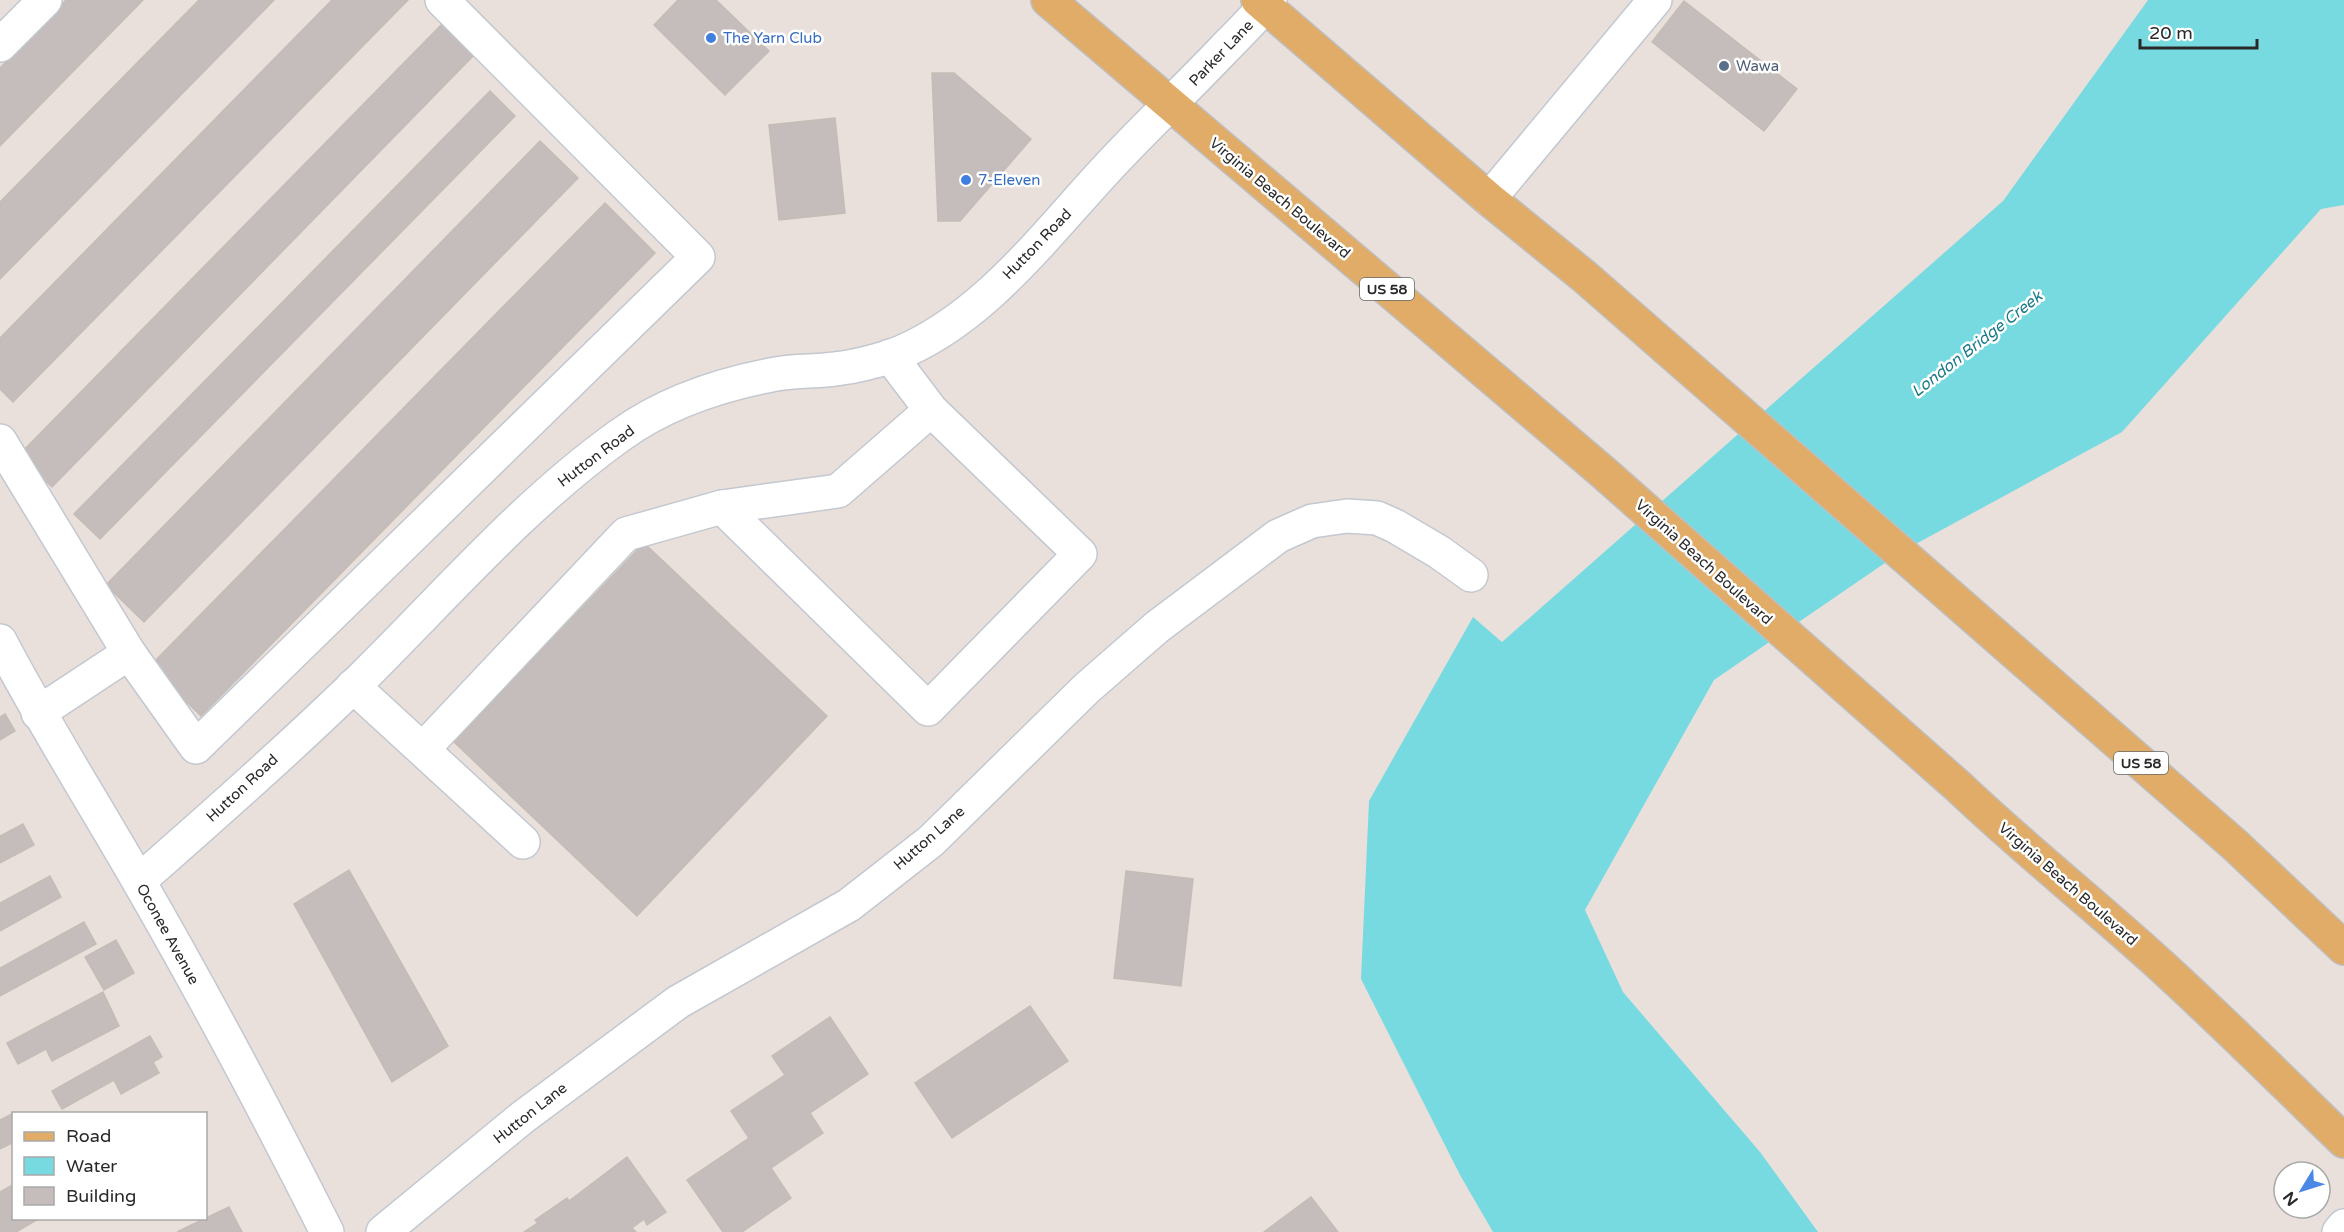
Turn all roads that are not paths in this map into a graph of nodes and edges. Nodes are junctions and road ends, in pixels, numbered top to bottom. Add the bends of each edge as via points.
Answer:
1 (45, 0) edge
2 (442, 0) edge
3 (1048, 0) edge
4 (1655, 0) edge
5 (1265, 2) edge
6 (0, 45) edge
7 (1171, 105) junction
8 (1489, 199) junction
9 (890, 356) junction
10 (931, 410) junction
11 (0, 441) edge
12 (722, 507) junction
13 (1471, 575) dead end
14 (0, 641) edge
15 (129, 653) junction
16 (353, 686) junction
17 (38, 713) junction
18 (423, 749) junction
19 (523, 842) dead end
20 (139, 880) junction
21 (2344, 948) edge
22 (2344, 1141) edge
23 (2344, 1226) edge
24 (327, 1232) edge
25 (383, 1232) edge
26 (2339, 1232) edge

1 - 6 street
2 - 15 street via 698,257 196,747
3 - 7 main road, Virginia Beach Boulevard / US 58
4 - 8 street
5 - 7 street, Parker Lane
5 - 8 main road, US 58
7 - 9 street, Hutton Road via 969,312 927,340
7 - 22 main road, Virginia Beach Boulevard / US 58 via 1604,473 2171,975
8 - 21 main road, US 58 via 1585,277 2235,844
9 - 10 street
9 - 16 street, Hutton Road via 841,369 778,374 717,388 659,412 621,434 508,530
10 - 12 street via 838,491
10 - 12 street via 1080,554 928,709
11 - 15 street
12 - 18 street via 626,534
13 - 25 street, Hutton Lane via 1439,552 1377,518 1347,516 1312,521 1278,536 1157,627 1087,688 931,841 849,905 678,1002 523,1117
14 - 17 street, Oconee Avenue
15 - 17 street
16 - 18 street
16 - 20 street, Hutton Road
17 - 20 street, Oconee Avenue
18 - 19 street
20 - 24 street, Oconee Avenue
23 - 26 street

